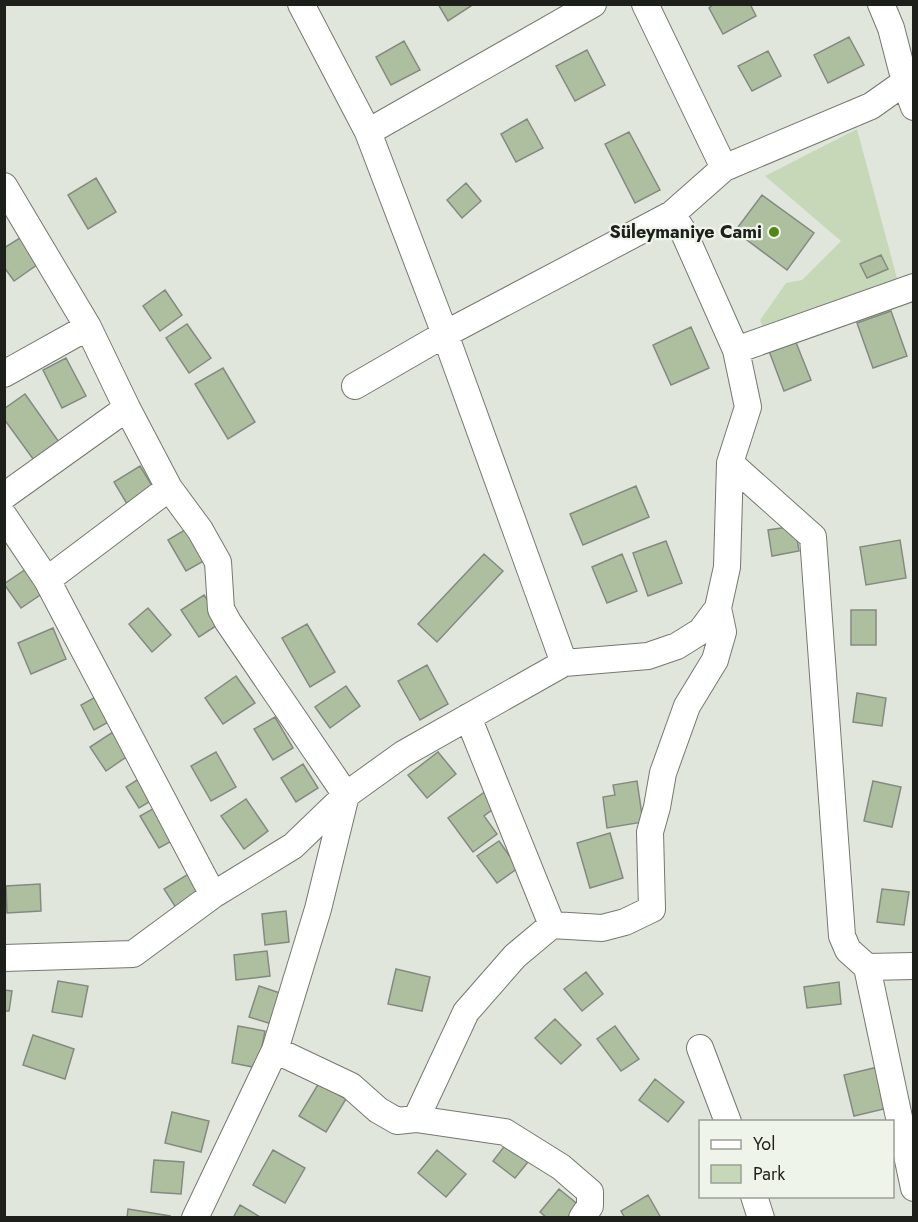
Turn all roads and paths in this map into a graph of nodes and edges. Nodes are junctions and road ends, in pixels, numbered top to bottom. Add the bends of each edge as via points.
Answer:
1 (301, 4) edge
2 (593, 4) edge
3 (645, 4) edge
4 (881, 4) edge
5 (905, 82) junction
6 (914, 107) edge
7 (368, 132) junction
8 (724, 168) junction
9 (4, 186) edge
10 (672, 214) junction
11 (914, 287) edge
12 (88, 327) junction
13 (445, 334) junction
14 (736, 350) junction
15 (4, 374) edge
16 (355, 386) dead end
17 (127, 408) junction
18 (730, 463) junction
19 (169, 488) junction
20 (4, 496) edge
21 (4, 516) edge
22 (47, 580) junction
23 (718, 608) junction
24 (564, 663) junction
25 (468, 717) junction
26 (346, 795) junction
27 (213, 895) junction
28 (552, 925) junction
29 (4, 958) edge
30 (914, 966) edge
31 (867, 967) junction
32 (700, 1048) dead end
33 (275, 1050) junction
34 (416, 1119) junction
35 (727, 1120) edge
36 (914, 1188) edge
37 (754, 1198) edge
38 (195, 1218) edge
39 (582, 1218) edge
40 (761, 1218) edge

1 - 7 street
2 - 7 street
3 - 8 street
4 - 5 street
5 - 6 street
5 - 8 street via 871,106
7 - 13 street
8 - 10 street
9 - 12 street
10 - 13 street
10 - 14 street
11 - 14 street
12 - 15 street
12 - 17 street
13 - 16 street
13 - 24 street
14 - 18 street via 748,407
17 - 19 street
17 - 20 street
18 - 23 street via 727,567
18 - 31 street via 813,537 842,936 848,950
19 - 22 street
19 - 26 street via 218,562 221,609 228,622
21 - 22 street
22 - 27 street
23 - 24 street via 700,631 678,646 648,656
23 - 28 street via 723,632 715,660 687,706 663,773 650,832 652,909 602,928
24 - 25 street
25 - 26 street via 403,754
25 - 28 street
26 - 27 street via 293,846
26 - 33 street via 318,909
27 - 29 street via 133,954
28 - 34 street via 515,956 466,1012
30 - 31 street
31 - 36 street
32 - 35 street
33 - 34 street via 351,1086 397,1121
33 - 38 street
34 - 39 street via 505,1132 561,1167 590,1192 590,1206
37 - 40 street

